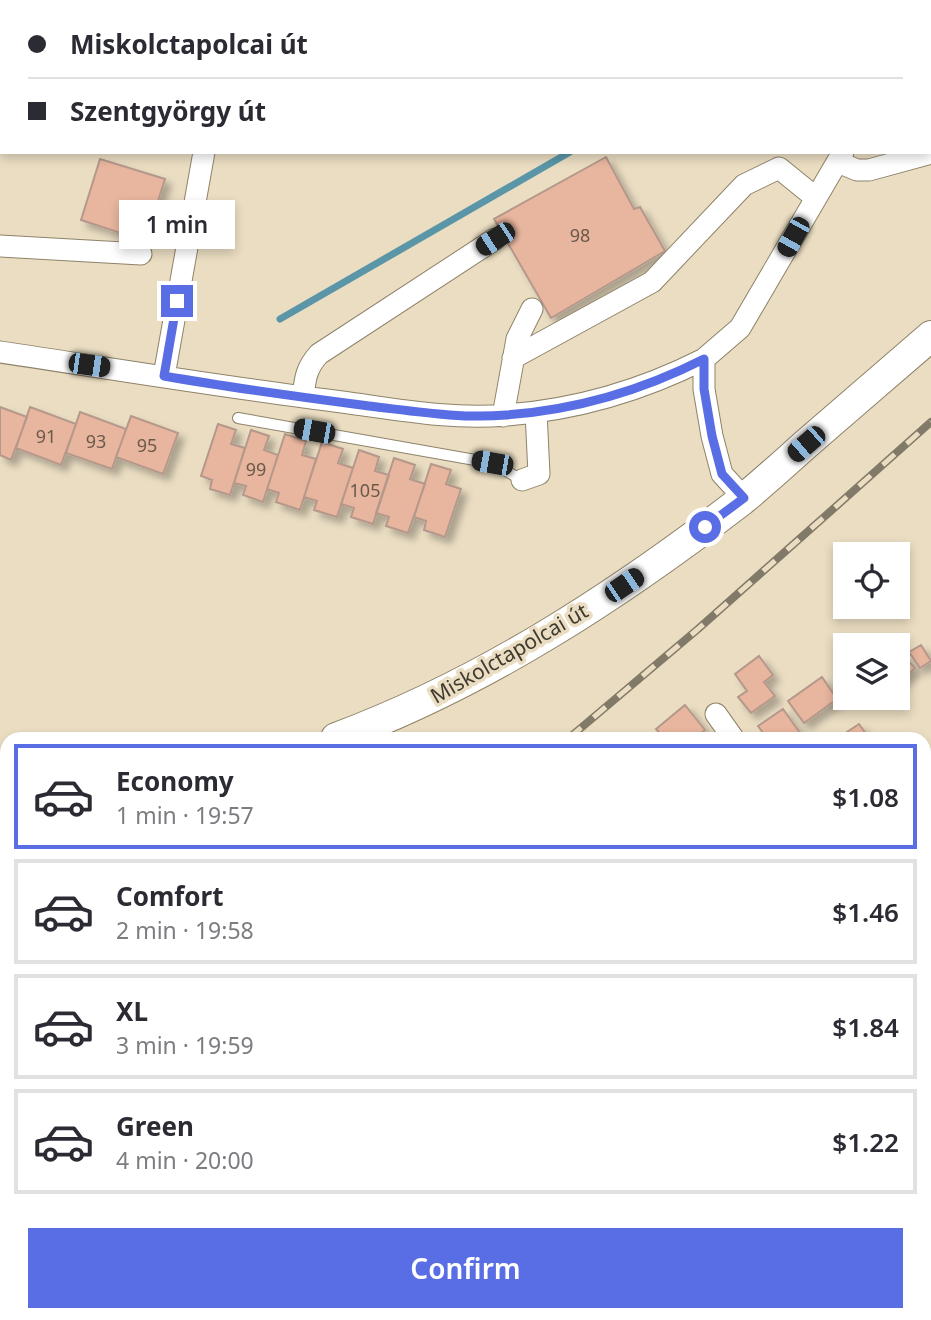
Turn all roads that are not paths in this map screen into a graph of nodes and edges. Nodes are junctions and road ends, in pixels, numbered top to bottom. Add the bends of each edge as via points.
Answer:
1 (204, 154) edge
2 (927, 154) edge
3 (840, 157) edge
4 (784, 160) edge
5 (816, 198) junction
6 (495, 239) dead end
7 (0, 246) edge
8 (141, 254) dead end
9 (532, 309) dead end
10 (931, 336) edge
11 (0, 352) edge
12 (513, 358) junction
13 (704, 359) junction
14 (164, 376) junction
15 (303, 397) junction
16 (536, 412) junction
17 (503, 416) junction
18 (238, 418) dead end
19 (522, 480) joint
20 (744, 498) junction
21 (716, 714) dead end
22 (351, 732) edge
23 (729, 732) edge

1 - 14 street
2 - 3 street via 869,170 857,170
3 - 5 street
4 - 5 street
4 - 12 street via 744,185 652,282
5 - 13 street via 740,328
6 - 15 street via 319,355 305,374
7 - 8 street
9 - 12 street
10 - 20 street, Miskolctapolcai út
11 - 14 street
12 - 17 street
13 - 16 street via 620,392
13 - 20 street via 704,389 722,474
14 - 15 street
15 - 17 street via 432,413
16 - 17 street
16 - 19 street via 540,474
18 - 19 lane via 492,463
20 - 22 street, Miskolctapolcai út via 646,570 502,661 421,704
21 - 23 street

